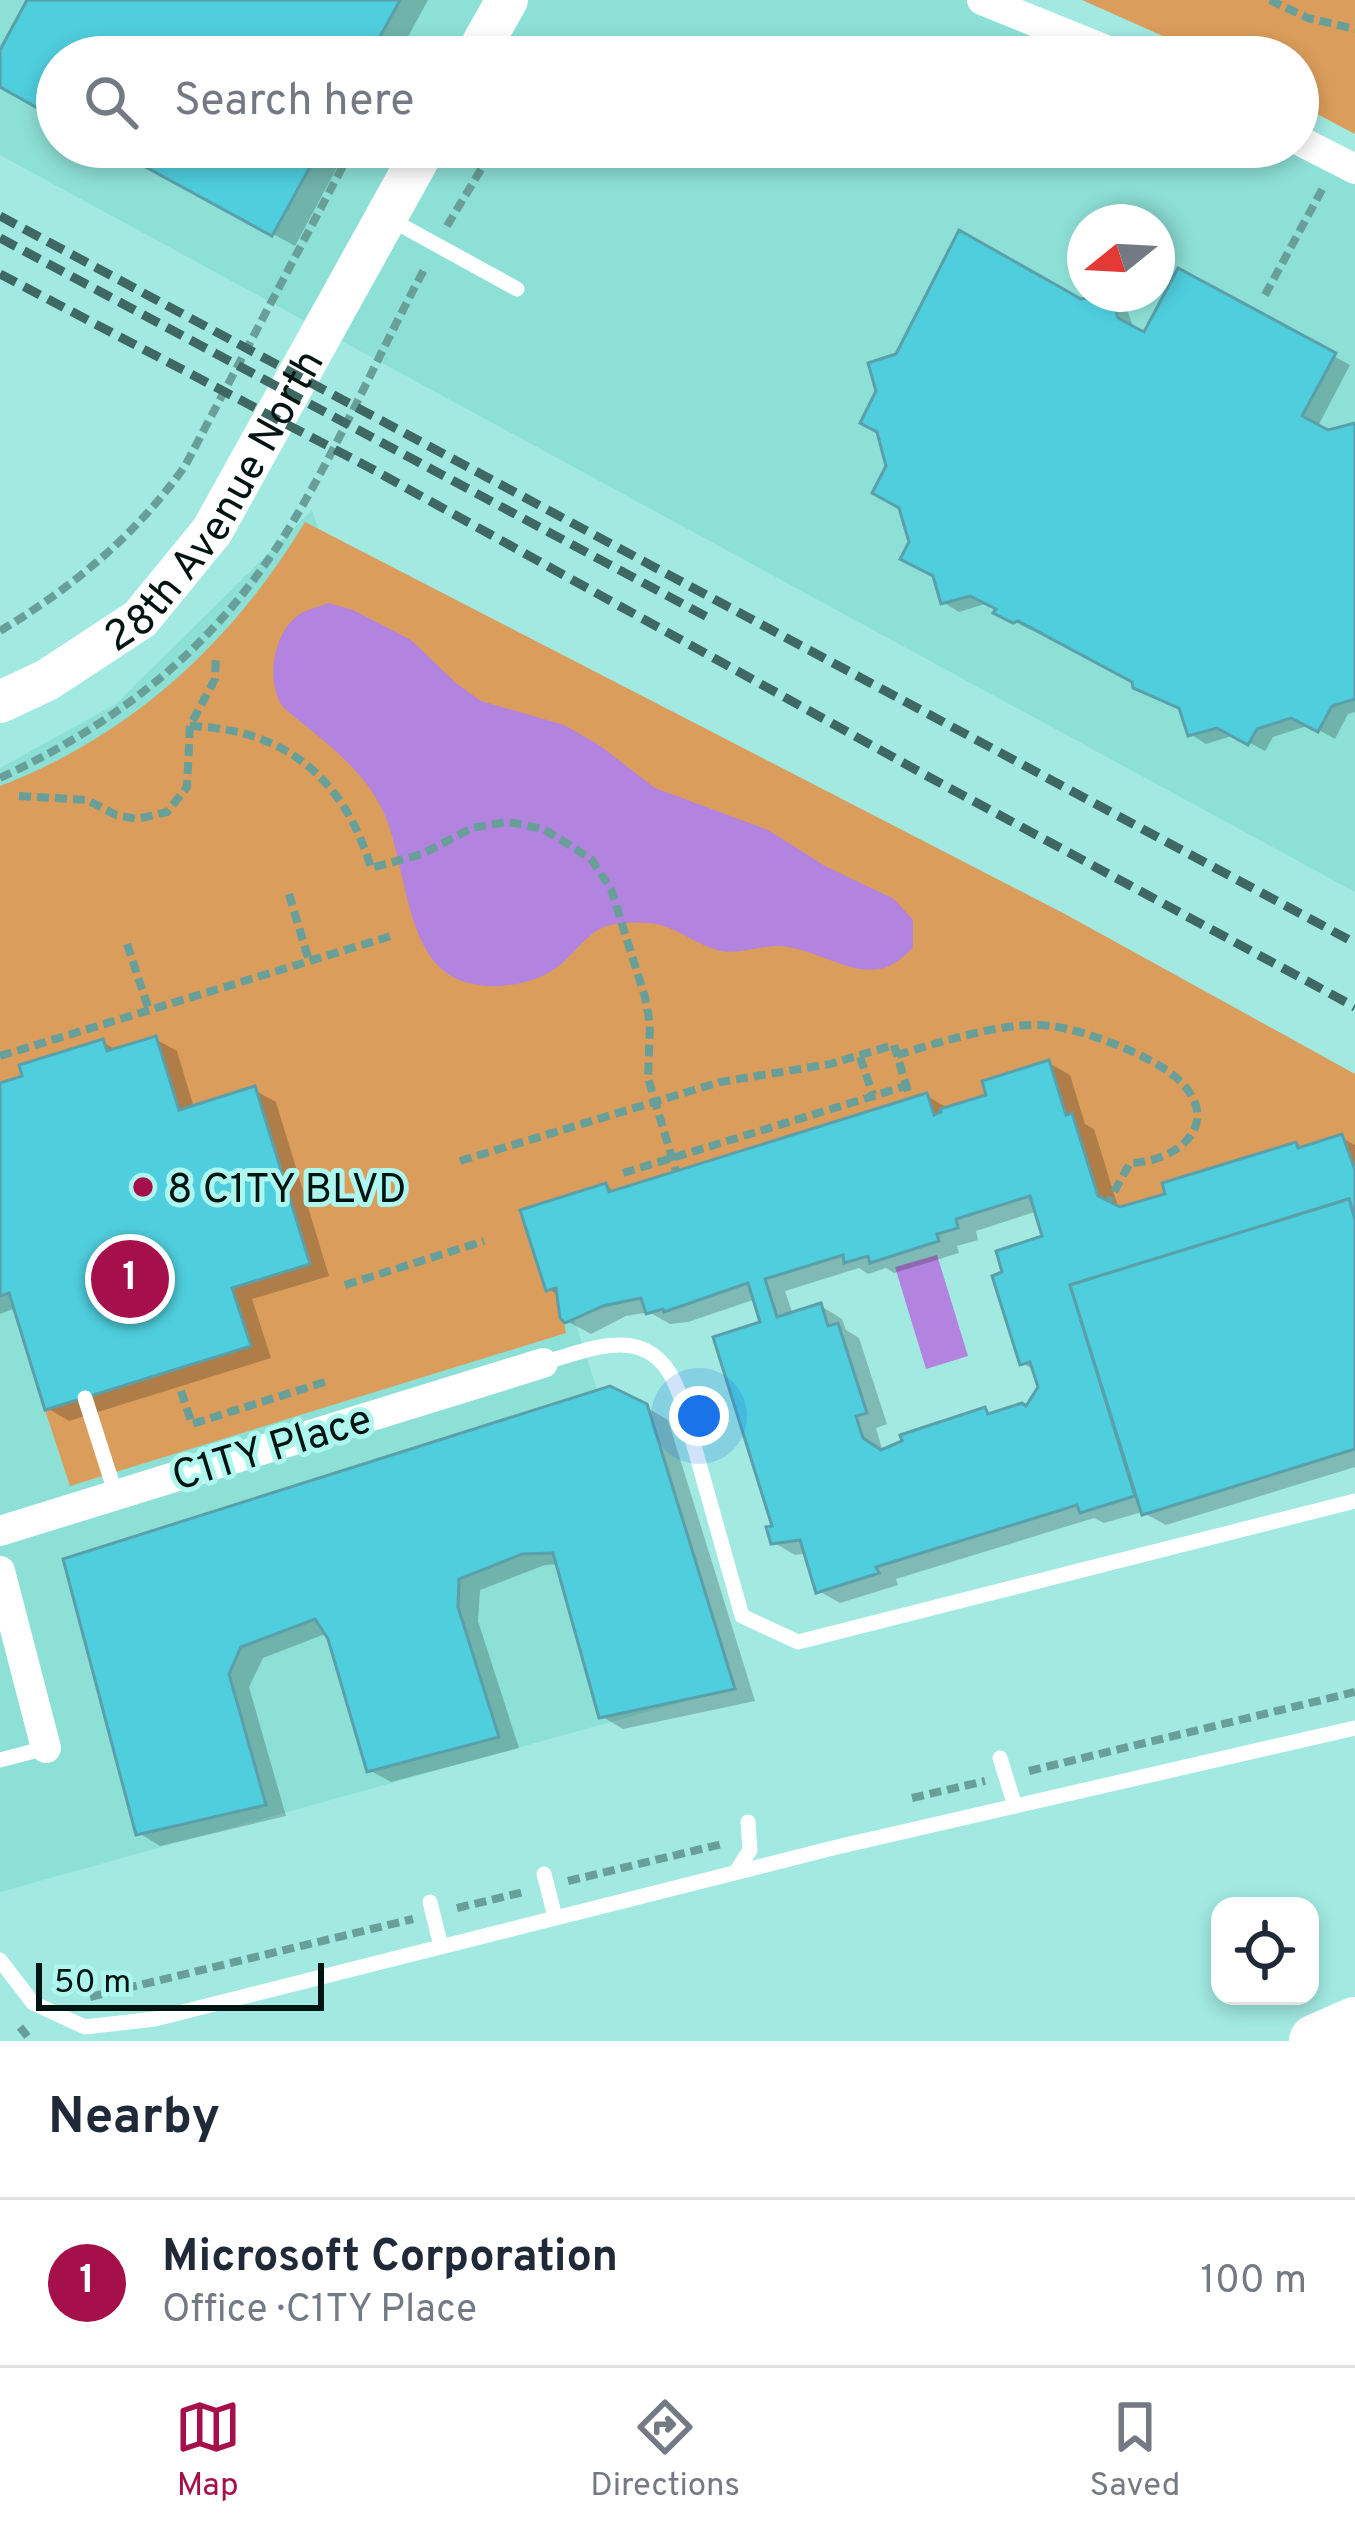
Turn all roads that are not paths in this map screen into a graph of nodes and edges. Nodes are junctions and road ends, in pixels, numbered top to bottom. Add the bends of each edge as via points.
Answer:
1 (506, 0) edge
2 (982, 0) edge
3 (486, 36) edge
4 (1071, 36) edge
5 (1319, 150) edge
6 (1347, 164) edge
7 (414, 168) edge
8 (379, 231) junction
9 (517, 289) dead end
10 (0, 702) edge
11 (543, 1363) joint
12 (85, 1398) dead end
13 (116, 1495) junction
14 (1355, 1502) edge
15 (0, 1532) edge
16 (0, 1571) edge
17 (1355, 1728) edge
18 (46, 1748) joint
19 (1000, 1758) dead end
20 (0, 1760) edge
21 (1015, 1806) junction
22 (748, 1822) dead end
23 (736, 1872) junction
24 (544, 1874) dead end
25 (430, 1902) dead end
26 (555, 1917) junction
27 (441, 1946) junction
28 (0, 1960) edge
29 (1355, 2024) edge
30 (1316, 2041) edge

1 - 3 main road
2 - 4 street
5 - 6 street
7 - 8 main road, 28th Avenue North
8 - 9 lane via 437,245
8 - 10 main road, 28th Avenue North via 212,531 140,619
11 - 13 street, C1TY Place
11 - 14 lane via 608,1343 641,1348 665,1366 742,1616 798,1642
12 - 13 lane
13 - 15 street, C1TY Place
16 - 18 street
17 - 21 lane
18 - 20 lane
19 - 21 lane
21 - 23 lane
22 - 23 lane via 750,1850
23 - 26 lane
24 - 26 lane
25 - 27 lane
26 - 27 lane
27 - 28 lane via 155,2019 86,2027 33,2002
29 - 30 highway

